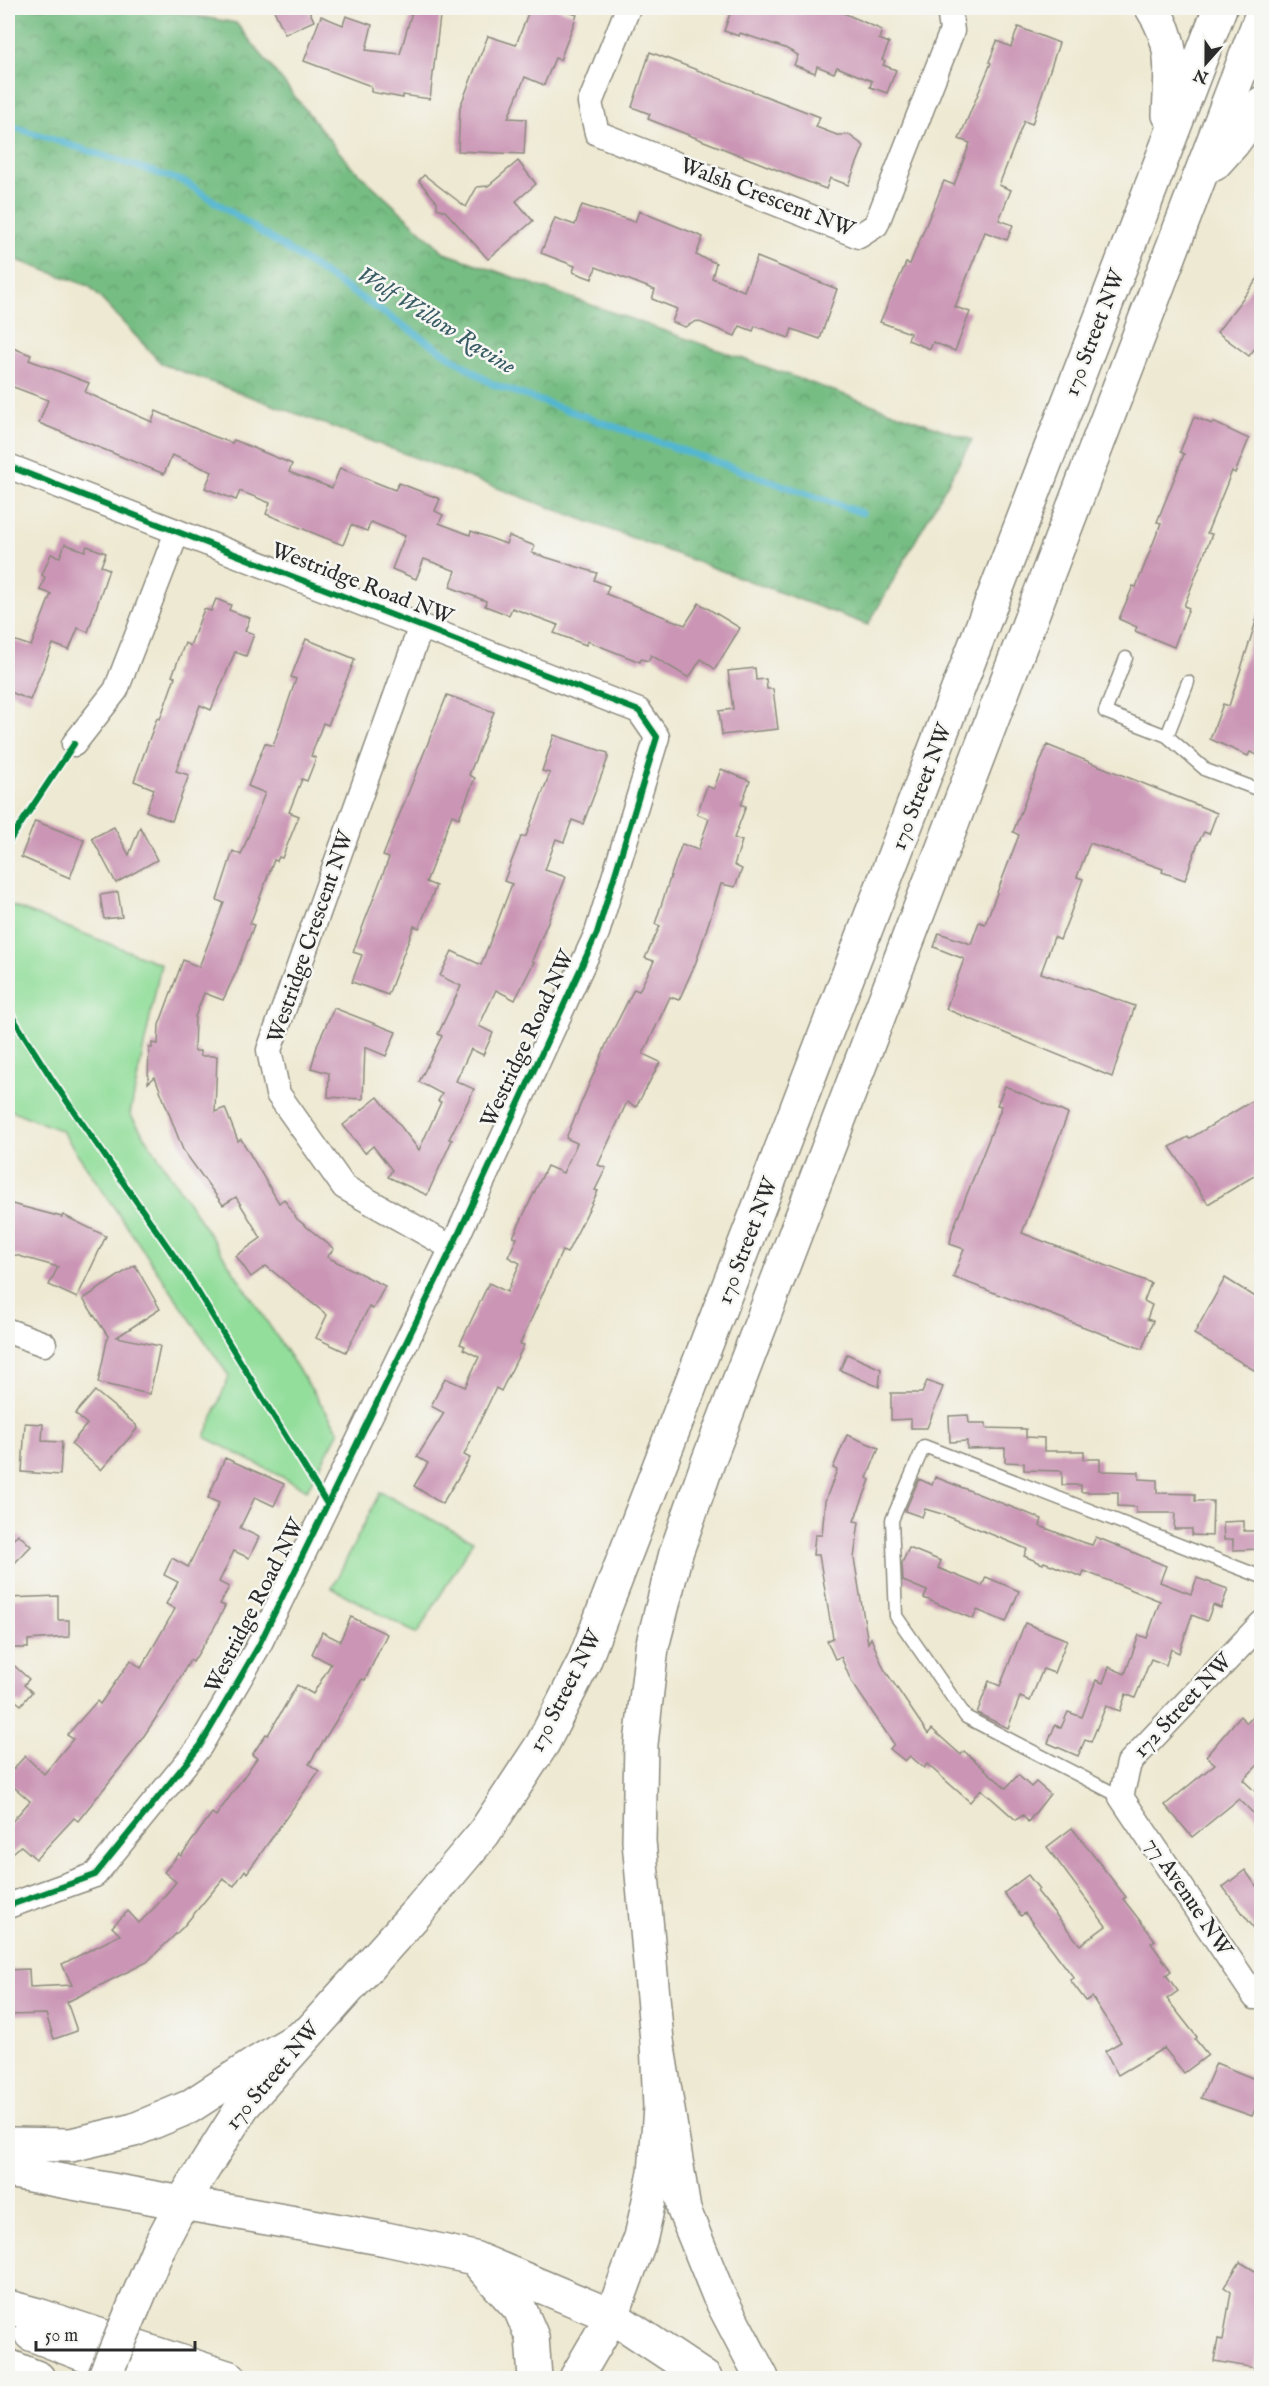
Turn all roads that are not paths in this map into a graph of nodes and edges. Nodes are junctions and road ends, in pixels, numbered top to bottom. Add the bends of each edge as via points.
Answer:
1 (628, 8) edge
2 (949, 8) edge
3 (1152, 8) edge
4 (1220, 8) edge
5 (1256, 8) edge
6 (1262, 12) edge
7 (1262, 104) edge
8 (1167, 146) junction
9 (1199, 181) junction
10 (8, 466) edge
11 (177, 532) junction
12 (421, 626) junction
13 (1126, 658) dead end
14 (1188, 682) dead end
15 (1167, 736) junction
16 (74, 744) dead end
17 (1262, 791) edge
18 (452, 1248) junction
19 (8, 1331) edge
20 (44, 1344) dead end
21 (1262, 1578) edge
22 (1262, 1623) edge
23 (1121, 1797) junction
24 (8, 1906) edge
25 (1258, 1996) edge
26 (306, 2034) junction
27 (657, 2041) junction
28 (8, 2144) edge
29 (8, 2171) edge
30 (182, 2203) junction
31 (474, 2258) junction
32 (8, 2307) edge
33 (612, 2316) junction
34 (8, 2325) edge
35 (8, 2366) edge
36 (38, 2379) edge
37 (104, 2379) edge
38 (144, 2379) edge
39 (230, 2379) edge
40 (535, 2379) edge
41 (576, 2379) edge
42 (705, 2379) edge
43 (762, 2379) edge

1 - 2 street, Walsh Crescent NW via 590,103 597,133 859,236 876,225 952,32
3 - 8 main road via 1163,24 1172,56
4 - 8 main road, 170 Street NW
5 - 6 main road
6 - 9 main road, 170 Street NW
7 - 9 main road
8 - 26 main road, 170 Street NW via 584,1662 543,1743 484,1833
9 - 27 main road, 170 Street NW via 676,1553 652,1647 640,1744 639,1841
10 - 11 street, Westridge Road NW
11 - 12 street, Westridge Road NW
11 - 16 street via 116,690
12 - 18 street, Westridge Crescent NW via 269,1050 278,1094 344,1187
12 - 18 street, Westridge Road NW via 639,711 657,737 597,933
13 - 15 lane via 1105,712
14 - 15 lane
15 - 17 lane via 1206,770
18 - 24 street, Westridge Road NW via 258,1647 200,1746 95,1875
19 - 20 street
21 - 23 lane via 924,1446 892,1520 896,1616 966,1717
22 - 23 street, 172 Street NW via 1129,1763
23 - 25 street, 77 Avenue NW
26 - 28 main road via 189,2107 134,2130 71,2145
26 - 30 main road, 170 Street NW via 243,2106
27 - 33 main road, 170 Street NW via 660,2107 655,2173 641,2237
27 - 43 main road via 684,2210 719,2296
29 - 30 main road
30 - 31 main road
30 - 37 main road, 170 Street NW, bridge via 158,2249
31 - 33 main road
31 - 40 main road via 520,2309 532,2337
32 - 39 main road
33 - 41 main road, 170 Street NW
33 - 42 main road
34 - 38 main road
35 - 36 main road

